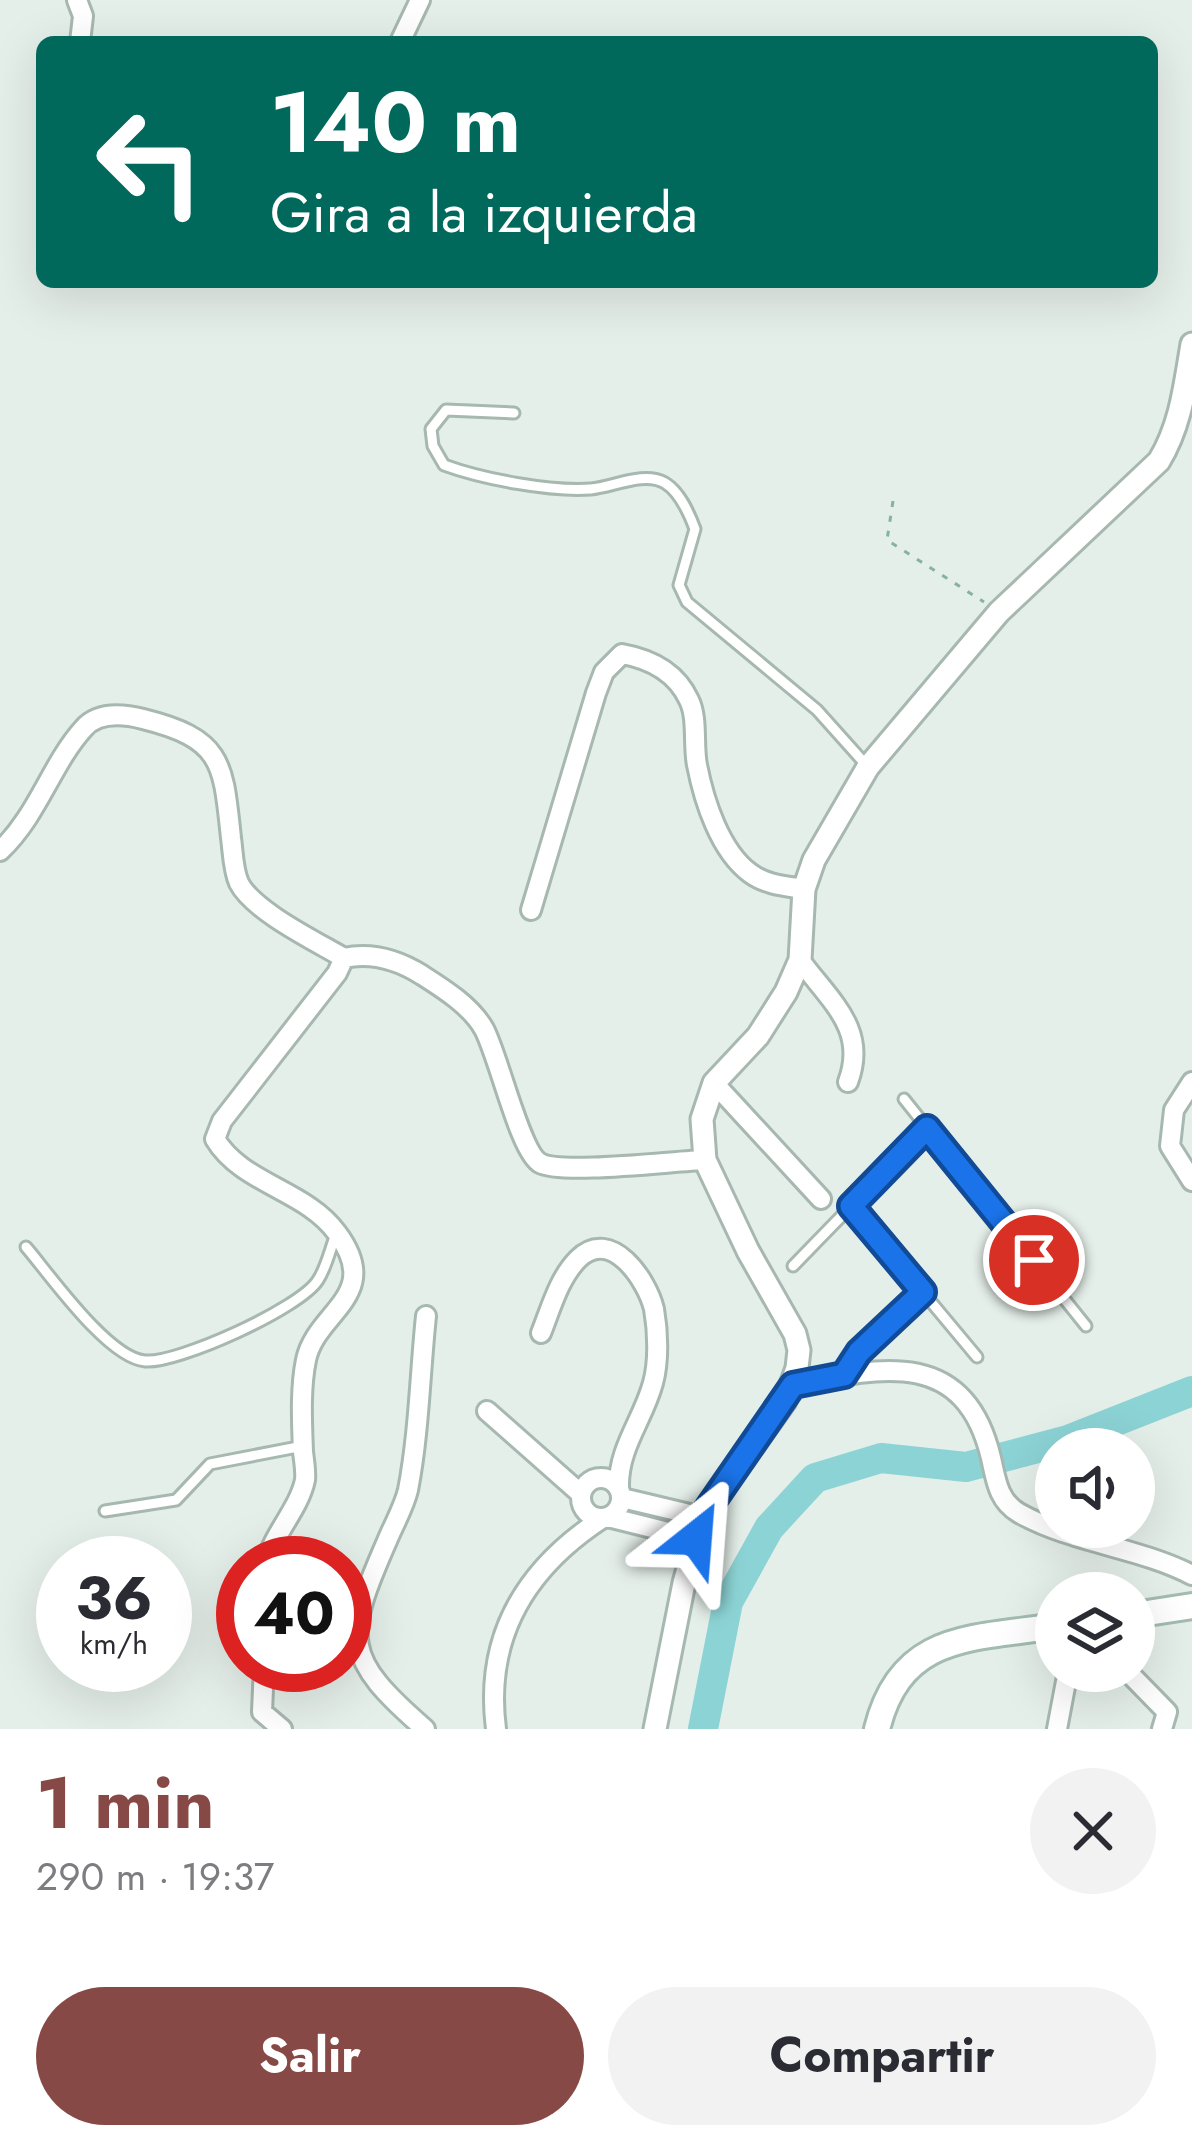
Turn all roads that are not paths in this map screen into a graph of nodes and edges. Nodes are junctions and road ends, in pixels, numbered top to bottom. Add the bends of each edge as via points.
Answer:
1 (77, 0) edge
2 (420, 0) edge
3 (81, 36) edge
4 (403, 36) edge
5 (1192, 344) edge
6 (514, 412) dead end
7 (868, 767) junction
8 (0, 851) edge
9 (804, 889) junction
10 (531, 910) dead end
11 (344, 958) junction
12 (800, 960) junction
13 (848, 1082) dead end
14 (1192, 1082) edge
15 (714, 1083) junction
16 (904, 1100) dead end
17 (927, 1128) junction
18 (705, 1160) junction
19 (1192, 1181) edge
20 (820, 1199) dead end
21 (851, 1206) junction
22 (337, 1232) junction
23 (26, 1247) dead end
24 (793, 1266) dead end
25 (923, 1292) junction
26 (426, 1316) dead end
27 (1086, 1326) dead end
28 (541, 1333) dead end
29 (977, 1357) dead end
30 (844, 1375) junction
31 (793, 1385) junction
32 (487, 1412) dead end
33 (303, 1446) junction
34 (619, 1464) junction
35 (582, 1488) junction
36 (620, 1493) junction
37 (105, 1511) dead end
38 (606, 1518) junction
39 (699, 1528) junction
40 (580, 1533) junction
41 (278, 1536) edge
42 (1192, 1574) edge
43 (1192, 1606) edge
44 (1155, 1612) edge
45 (1035, 1629) edge
46 (263, 1692) edge
47 (1064, 1692) edge
48 (1147, 1692) edge
49 (281, 1729) edge
50 (425, 1729) edge
51 (496, 1729) edge
52 (655, 1729) edge
53 (877, 1729) edge
54 (1057, 1729) edge
55 (1162, 1729) edge

1 - 3 street
2 - 4 street
5 - 7 street via 1182,406 1159,461 1000,612
6 - 7 lane via 446,410 431,429 433,446 444,465 461,471 566,489 662,481 695,529 680,585 687,602 817,710
7 - 9 street
8 - 11 street via 83,728 110,714 178,729 224,772 239,883 252,900
9 - 10 street via 770,884 728,848 697,766 691,702 650,659 622,654 596,693
9 - 12 street
11 - 18 street via 380,956 413,970 482,1025 526,1150 541,1165
11 - 22 street via 215,1139 226,1158
12 - 13 street via 855,1036
12 - 15 street via 758,1036
14 - 19 street via 1174,1110 1170,1146
15 - 18 street via 702,1119
15 - 20 street
16 - 17 lane
17 - 21 lane
17 - 27 lane
18 - 31 street via 795,1334
21 - 24 lane
21 - 25 lane
22 - 23 lane via 317,1282 280,1313 184,1353 143,1361 112,1345
22 - 33 street via 351,1258 352,1288 311,1340
25 - 29 lane
25 - 30 lane
26 - 50 street via 407,1496 361,1601 356,1636 380,1690
28 - 34 street via 580,1256 615,1251 642,1279 657,1339 653,1382
30 - 31 street
30 - 42 street via 932,1374 959,1392 979,1424 997,1487 1016,1512
31 - 39 street
32 - 35 street
33 - 37 lane via 210,1464 176,1500
33 - 41 street via 304,1480
34 - 35 street
34 - 36 street
35 - 36 street via 610,1479
35 - 38 street via 589,1514
35 - 40 street
36 - 38 street via 618,1510
36 - 39 street
38 - 39 street
38 - 40 street
39 - 52 street
40 - 51 street via 507,1622 494,1660
43 - 44 main road
45 - 53 main road via 932,1649 908,1665
46 - 49 street via 262,1712
47 - 54 street
48 - 55 street via 1167,1712

